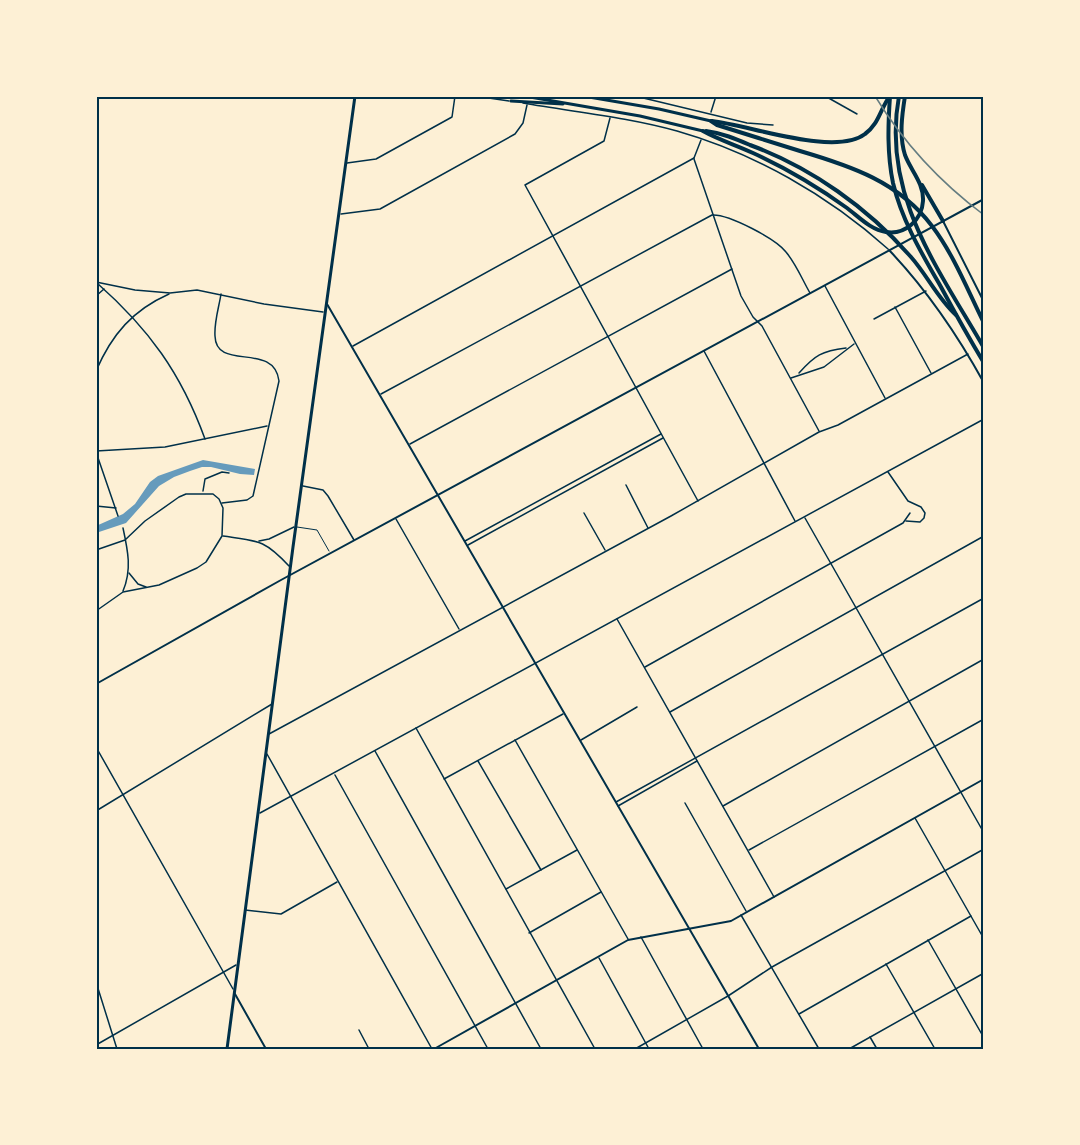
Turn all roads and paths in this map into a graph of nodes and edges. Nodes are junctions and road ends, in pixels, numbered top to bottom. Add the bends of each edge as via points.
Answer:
1 (356, 96) edge
2 (455, 96) edge
3 (474, 96) edge
4 (524, 96) edge
5 (583, 96) edge
6 (600, 96) edge
7 (635, 96) edge
8 (716, 96) edge
9 (825, 96) edge
10 (890, 96) edge
11 (899, 96) edge
12 (905, 96) edge
13 (511, 101) junction
14 (617, 101) junction
15 (527, 104) junction
16 (567, 104) junction
17 (711, 113) junction
18 (857, 114) dead end
19 (610, 118) junction
20 (711, 121) junction
21 (774, 125) dead end
22 (703, 131) junction
23 (701, 139) junction
24 (694, 158) junction
25 (346, 163) junction
26 (920, 183) junction
27 (984, 199) edge
28 (339, 214) junction
29 (712, 214) junction
30 (943, 221) junction
31 (553, 236) junction
32 (890, 249) junction
33 (732, 269) junction
34 (824, 285) junction
35 (580, 286) junction
36 (104, 289) junction
37 (926, 291) junction
38 (170, 293) junction
39 (810, 293) junction
40 (221, 294) junction
41 (96, 296) edge
42 (984, 302) edge
43 (326, 304) junction
44 (895, 308) junction
45 (325, 312) junction
46 (956, 315) junction
47 (133, 316) junction
48 (874, 319) dead end
49 (758, 322) junction
50 (984, 323) edge
51 (607, 337) junction
52 (855, 343) junction
53 (352, 346) junction
54 (847, 348) junction
55 (984, 348) edge
56 (704, 351) junction
57 (968, 354) junction
58 (984, 363) edge
59 (96, 371) edge
60 (799, 374) junction
61 (931, 374) junction
62 (790, 378) junction
63 (984, 383) edge
64 (636, 388) junction
65 (380, 394) junction
66 (886, 399) junction
67 (984, 419) edge
68 (268, 426) junction
69 (819, 432) junction
70 (661, 434) junction
71 (663, 438) junction
72 (205, 439) junction
73 (409, 445) junction
74 (96, 451) edge
75 (764, 462) junction
76 (595, 470) junction
77 (888, 472) junction
78 (229, 473) dead end
79 (597, 474) junction
80 (626, 485) dead end
81 (302, 486) junction
82 (203, 492) junction
83 (438, 495) junction
84 (698, 501) junction
85 (908, 501) junction
86 (222, 503) junction
87 (532, 504) junction
88 (96, 506) edge
89 (921, 507) junction
90 (116, 508) junction
91 (534, 508) junction
92 (911, 510) junction
93 (584, 513) dead end
94 (118, 516) dead end
95 (805, 517) junction
96 (395, 518) junction
97 (796, 522) junction
98 (903, 522) junction
99 (915, 522) junction
100 (296, 526) junction
101 (123, 528) dead end
102 (649, 528) junction
103 (222, 536) junction
104 (984, 536) edge
105 (125, 540) junction
106 (258, 541) junction
107 (355, 541) junction
108 (465, 541) junction
109 (467, 545) junction
110 (96, 550) edge
111 (605, 551) junction
112 (331, 554) junction
113 (831, 562) junction
114 (290, 567) junction
115 (129, 572) junction
116 (289, 575) junction
117 (148, 587) junction
118 (123, 592) junction
119 (984, 598) edge
120 (503, 607) junction
121 (856, 608) junction
122 (96, 611) edge
123 (617, 618) junction
124 (460, 630) junction
125 (883, 655) junction
126 (984, 659) edge
127 (536, 664) junction
128 (644, 667) junction
129 (96, 684) edge
130 (909, 701) junction
131 (272, 704) junction
132 (637, 707) dead end
133 (669, 712) junction
134 (564, 713) junction
135 (984, 718) edge
136 (416, 728) junction
137 (268, 734) junction
138 (515, 740) junction
139 (580, 740) junction
140 (934, 746) junction
141 (96, 747) edge
142 (266, 751) junction
143 (375, 751) junction
144 (697, 757) junction
145 (478, 760) junction
146 (697, 761) junction
147 (334, 773) junction
148 (444, 779) junction
149 (984, 779) edge
150 (960, 793) junction
151 (123, 794) junction
152 (291, 796) junction
153 (616, 802) junction
154 (685, 803) dead end
155 (618, 806) junction
156 (723, 806) junction
157 (96, 811) edge
158 (257, 814) junction
159 (915, 818) junction
160 (984, 833) edge
161 (577, 849) junction
162 (984, 849) edge
163 (748, 851) junction
164 (541, 870) junction
165 (945, 870) junction
166 (338, 882) junction
167 (506, 890) junction
168 (601, 892) junction
169 (774, 897) junction
170 (244, 910) junction
171 (747, 912) junction
172 (741, 915) junction
173 (971, 916) junction
174 (689, 929) junction
175 (529, 933) junction
176 (641, 937) junction
177 (984, 939) edge
178 (628, 940) junction
179 (928, 940) junction
180 (598, 957) junction
181 (886, 964) junction
182 (237, 965) junction
183 (772, 967) junction
184 (224, 972) junction
185 (984, 973) edge
186 (556, 980) junction
187 (96, 982) edge
188 (956, 989) junction
189 (233, 990) junction
190 (728, 996) junction
191 (516, 1003) junction
192 (914, 1012) junction
193 (798, 1014) junction
194 (687, 1020) junction
195 (475, 1026) junction
196 (359, 1030) dead end
197 (112, 1035) junction
198 (870, 1037) junction
199 (984, 1038) edge
200 (646, 1043) junction
201 (96, 1045) edge
202 (117, 1049) edge
203 (227, 1049) edge
204 (266, 1049) edge
205 (369, 1049) edge
206 (433, 1049) edge
207 (488, 1049) edge
208 (542, 1049) edge
209 (595, 1049) edge
210 (635, 1049) edge
211 (650, 1049) edge
212 (703, 1049) edge
213 (759, 1049) edge
214 (819, 1049) edge
215 (849, 1049) edge
216 (877, 1049) edge
217 (935, 1049) edge

1 - 25 main road
2 - 25 street via 452,117 376,159
3 - 13 street
4 - 16 main road
5 - 14 main road
6 - 14 main road
7 - 17 street
8 - 17 street
9 - 18 street
10 - 20 highway via 871,129 845,143
10 - 46 highway via 889,153 897,198 916,244
11 - 55 highway via 896,153 907,206 923,242
12 - 26 highway via 902,140
13 - 15 street
13 - 16 main road
14 - 20 main road
15 - 19 street
15 - 28 street via 523,123 515,134 380,209
16 - 22 main road
17 - 21 street via 747,123
19 - 23 street
19 - 31 street via 604,141 525,185
20 - 50 highway via 833,160 897,191 914,205 941,239
22 - 26 highway via 794,174 883,232 901,231 915,221 923,204
22 - 46 highway via 731,137 778,156 849,200 905,250
23 - 24 street
23 - 32 street via 764,164 806,187
24 - 29 street
24 - 31 street
25 - 28 main road
26 - 30 highway
27 - 30 street
28 - 43 main road
29 - 33 street
29 - 35 street
29 - 39 street via 781,246
30 - 32 street
30 - 42 street
31 - 35 street
31 - 53 street
32 - 34 street
32 - 37 street
33 - 49 street via 741,296
33 - 51 street
34 - 39 street
34 - 52 street
35 - 51 street
35 - 65 street
36 - 38 street via 96,282
36 - 41 street
36 - 47 street
37 - 44 street
37 - 57 street
38 - 40 street via 197,290
38 - 47 street
39 - 49 street
40 - 45 street
40 - 68 street via 216,343 229,354 267,360 278,372
43 - 45 main road
43 - 53 street
44 - 48 street
44 - 61 street
45 - 81 main road
46 - 58 highway
47 - 59 street via 117,334
47 - 72 street via 179,380
49 - 56 street
49 - 62 street
51 - 64 street
51 - 73 street
52 - 54 street
52 - 66 street
53 - 65 street
54 - 60 street via 832,363
54 - 60 street via 822,352
56 - 64 street
56 - 75 street
57 - 61 street
57 - 63 street
60 - 62 street
61 - 66 street
62 - 69 street
64 - 70 street
64 - 83 street
65 - 73 street
66 - 69 street
67 - 77 street
68 - 72 street
68 - 86 street via 253,496
69 - 75 street
70 - 71 street
70 - 76 street
71 - 79 street
71 - 84 street
72 - 74 street via 165,447
73 - 83 street
74 - 90 street
75 - 84 street
75 - 97 street
76 - 79 street
76 - 87 street
77 - 85 street
77 - 95 street
78 - 82 street via 205,479
79 - 91 street
80 - 102 street
81 - 100 main road
81 - 107 street via 323,490
82 - 86 street via 213,494
82 - 105 street via 179,497
83 - 96 street
83 - 108 street
84 - 102 street
85 - 89 street
85 - 92 street
86 - 103 street
87 - 91 street
87 - 108 street
88 - 90 street
89 - 92 street
89 - 99 street via 925,517
90 - 94 street
91 - 109 street
92 - 98 street
92 - 99 street via 910,517
93 - 111 street
95 - 97 street
95 - 113 street
96 - 107 street
96 - 124 street
97 - 123 street
98 - 99 street
98 - 113 street
100 - 106 street
100 - 112 lane via 317,530
100 - 114 main road
101 - 105 street
102 - 111 street
103 - 106 street
103 - 117 street via 206,562
104 - 121 street
105 - 110 street
105 - 115 street
106 - 114 street
107 - 112 street
108 - 109 street
109 - 120 street
111 - 120 street
112 - 116 street
113 - 121 street
113 - 128 street
114 - 116 main road
115 - 117 street via 138,584
115 - 118 street
116 - 129 street
116 - 131 main road
117 - 118 street
118 - 122 street
119 - 125 street
120 - 124 street
120 - 127 street
121 - 125 street
121 - 133 street
123 - 127 street
123 - 128 street
124 - 137 street
125 - 130 street
125 - 144 street
126 - 130 street
127 - 134 street
127 - 136 street
128 - 133 street
130 - 140 street
130 - 156 street
131 - 137 main road
131 - 151 street
132 - 139 street
133 - 144 street
134 - 138 street
134 - 139 street
135 - 140 street
136 - 143 street
136 - 148 street
137 - 142 main road
138 - 145 street
138 - 161 street
139 - 153 street
140 - 150 street
140 - 163 street
141 - 151 street
142 - 152 street
142 - 158 main road
143 - 147 street
143 - 191 street
144 - 146 street
144 - 153 street
145 - 148 street
145 - 164 street
146 - 155 street
146 - 156 street
147 - 152 street
147 - 195 street
148 - 167 street
149 - 150 street
150 - 159 street
150 - 160 street
151 - 157 street
151 - 184 street
152 - 158 street
152 - 166 street
153 - 155 street
154 - 171 street
155 - 174 street
156 - 163 street
158 - 170 main road
159 - 165 street
159 - 169 street
161 - 164 street
161 - 168 street
162 - 165 street
163 - 169 street
164 - 167 street
165 - 173 street
165 - 183 street
166 - 170 street via 281,914
166 - 206 street
167 - 175 street
168 - 175 street
168 - 178 street
169 - 171 street
170 - 182 main road
171 - 172 street
172 - 174 street via 727,922
172 - 183 street
173 - 177 street
173 - 179 street
174 - 176 street
174 - 190 street
175 - 186 street
176 - 178 street
176 - 194 street
178 - 180 street
179 - 181 street
179 - 188 street
180 - 186 street
180 - 200 street
181 - 192 street
181 - 193 street
182 - 184 street
182 - 189 main road
183 - 190 street
183 - 193 street
184 - 189 street
184 - 197 street
185 - 188 street
186 - 191 street
186 - 209 street
187 - 197 street
188 - 192 street
188 - 199 street
189 - 203 main road
189 - 204 street
190 - 194 street
190 - 213 street
191 - 195 street
191 - 208 street
192 - 198 street
192 - 217 street
193 - 214 street
194 - 200 street
194 - 212 street
195 - 206 street
195 - 207 street
196 - 205 street
197 - 201 street
197 - 202 street
198 - 215 street
198 - 216 street
200 - 210 street
200 - 211 street

